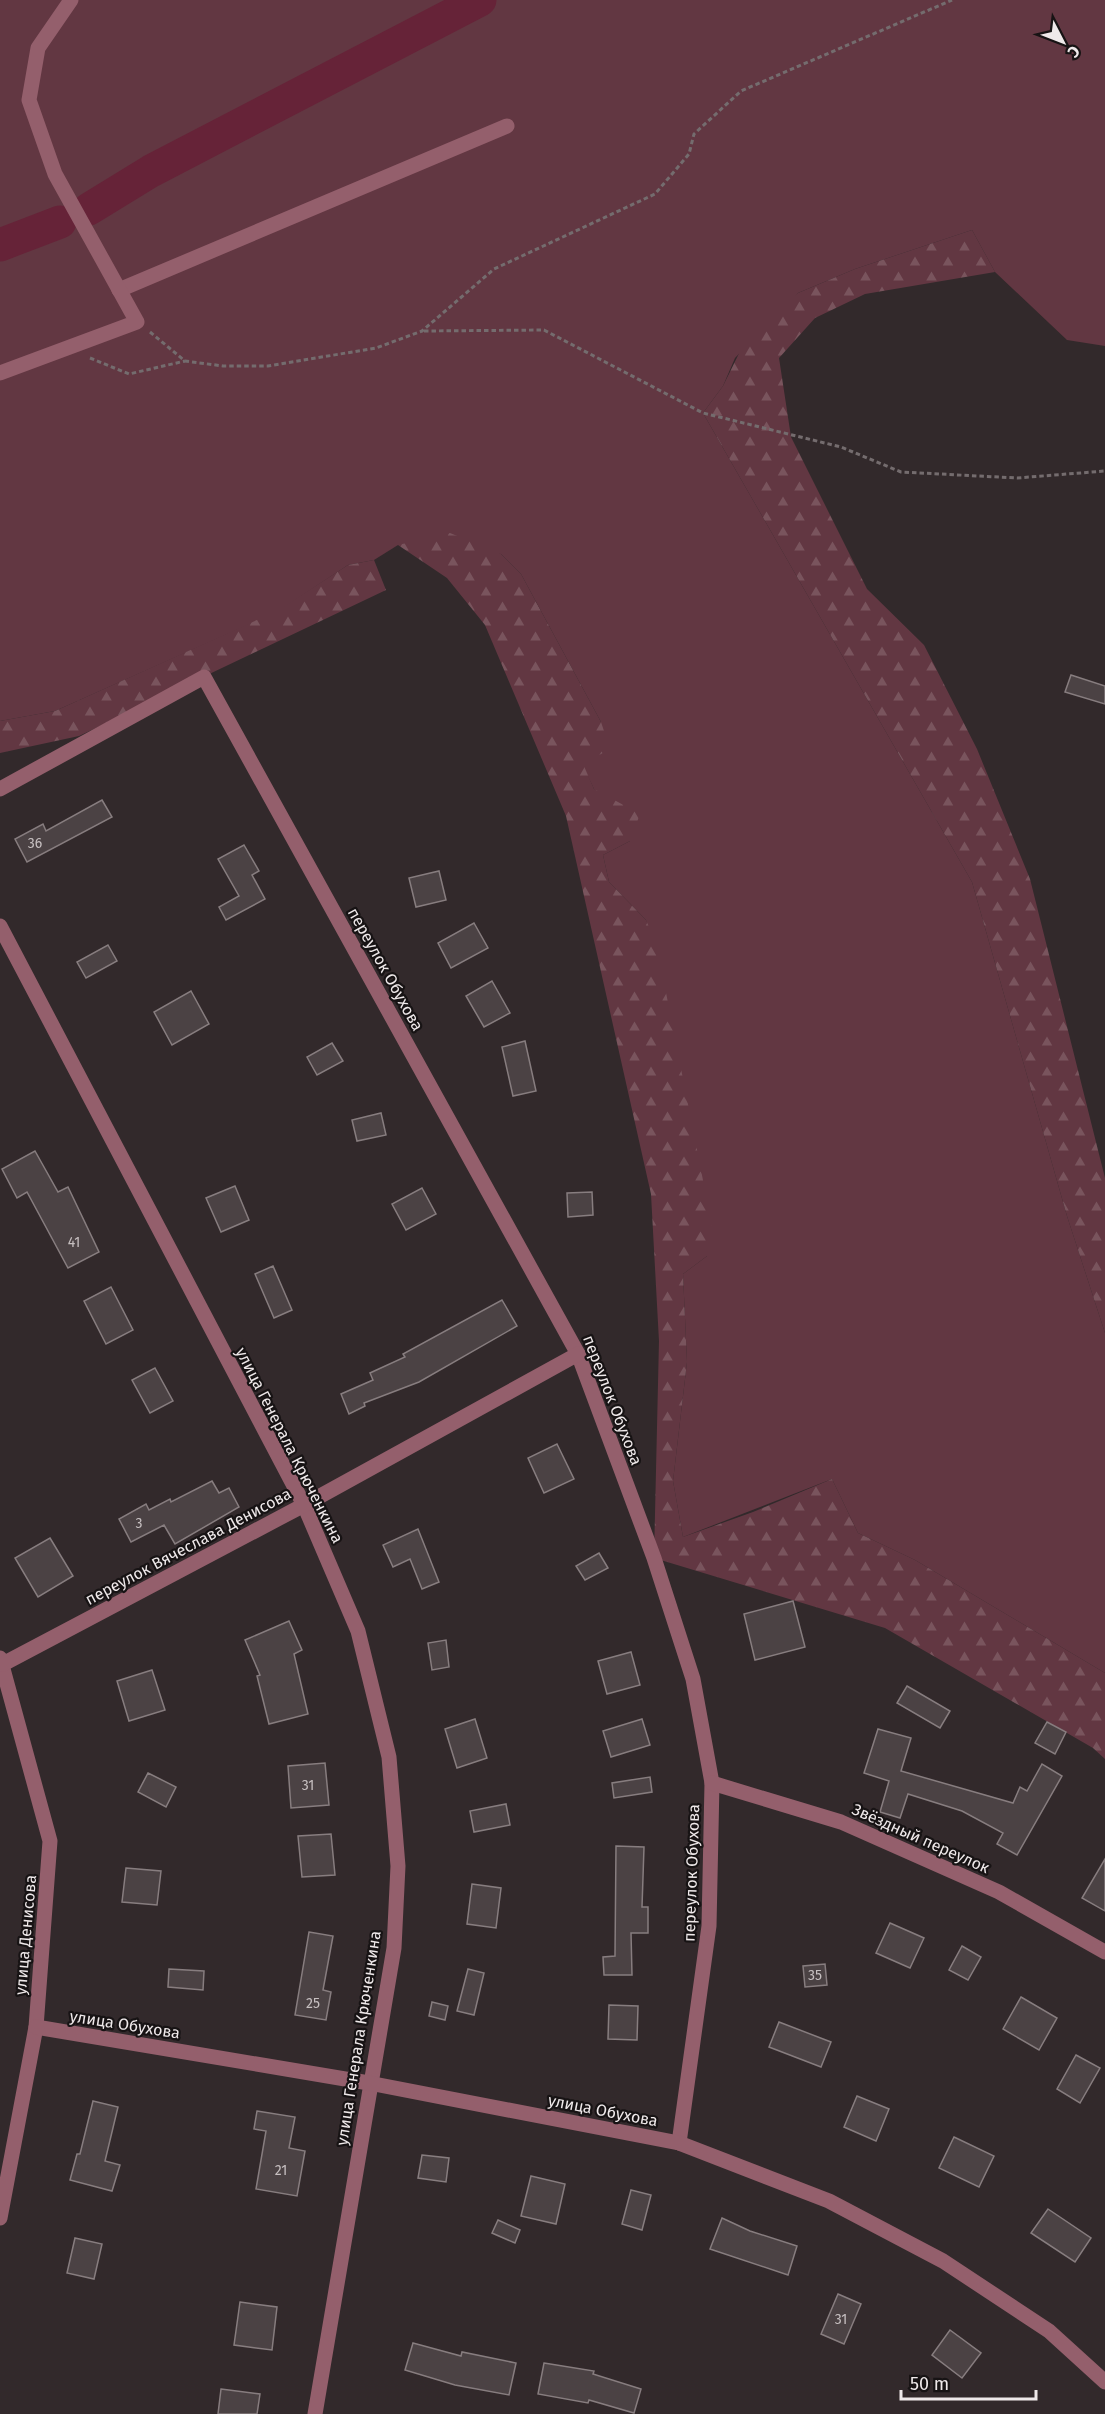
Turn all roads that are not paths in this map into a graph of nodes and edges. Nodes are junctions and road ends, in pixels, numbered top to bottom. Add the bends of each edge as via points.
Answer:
1 (72, 0) edge
2 (507, 126) dead end
3 (119, 290) junction
4 (0, 373) edge
5 (0, 789) edge
6 (0, 926) edge
7 (579, 1354) junction
8 (304, 1505) junction
9 (2, 1661) edge
10 (712, 1783) junction
11 (1105, 1952) edge
12 (36, 2027) junction
13 (369, 2083) junction
14 (679, 2143) junction
15 (0, 2218) edge
16 (1105, 2382) edge
17 (315, 2414) edge

1 - 3 street via 38,48 29,100 55,174
2 - 3 street
3 - 4 street via 137,322
5 - 7 street, переулок Обухова via 204,677
6 - 8 street, улица Генерала Крюченкина
7 - 8 street, переулок Вячеслава Денисова
7 - 10 street, переулок Обухова via 654,1558 693,1679
8 - 9 street, переулок Вячеслава Денисова
8 - 13 street, улица Генерала Крюченкина via 358,1630 389,1757 398,1866 395,1925
9 - 12 street, улица Денисова via 50,1841
10 - 11 street, Звёздный переулок via 841,1822 999,1892
10 - 14 street, переулок Обухова via 709,1926
12 - 13 street, улица Обухова
12 - 15 street, улица Денисова
13 - 14 street, улица Обухова
13 - 17 street, улица Генерала Крюченкина
14 - 16 street, улица Обухова via 829,2201 943,2261 1049,2331

